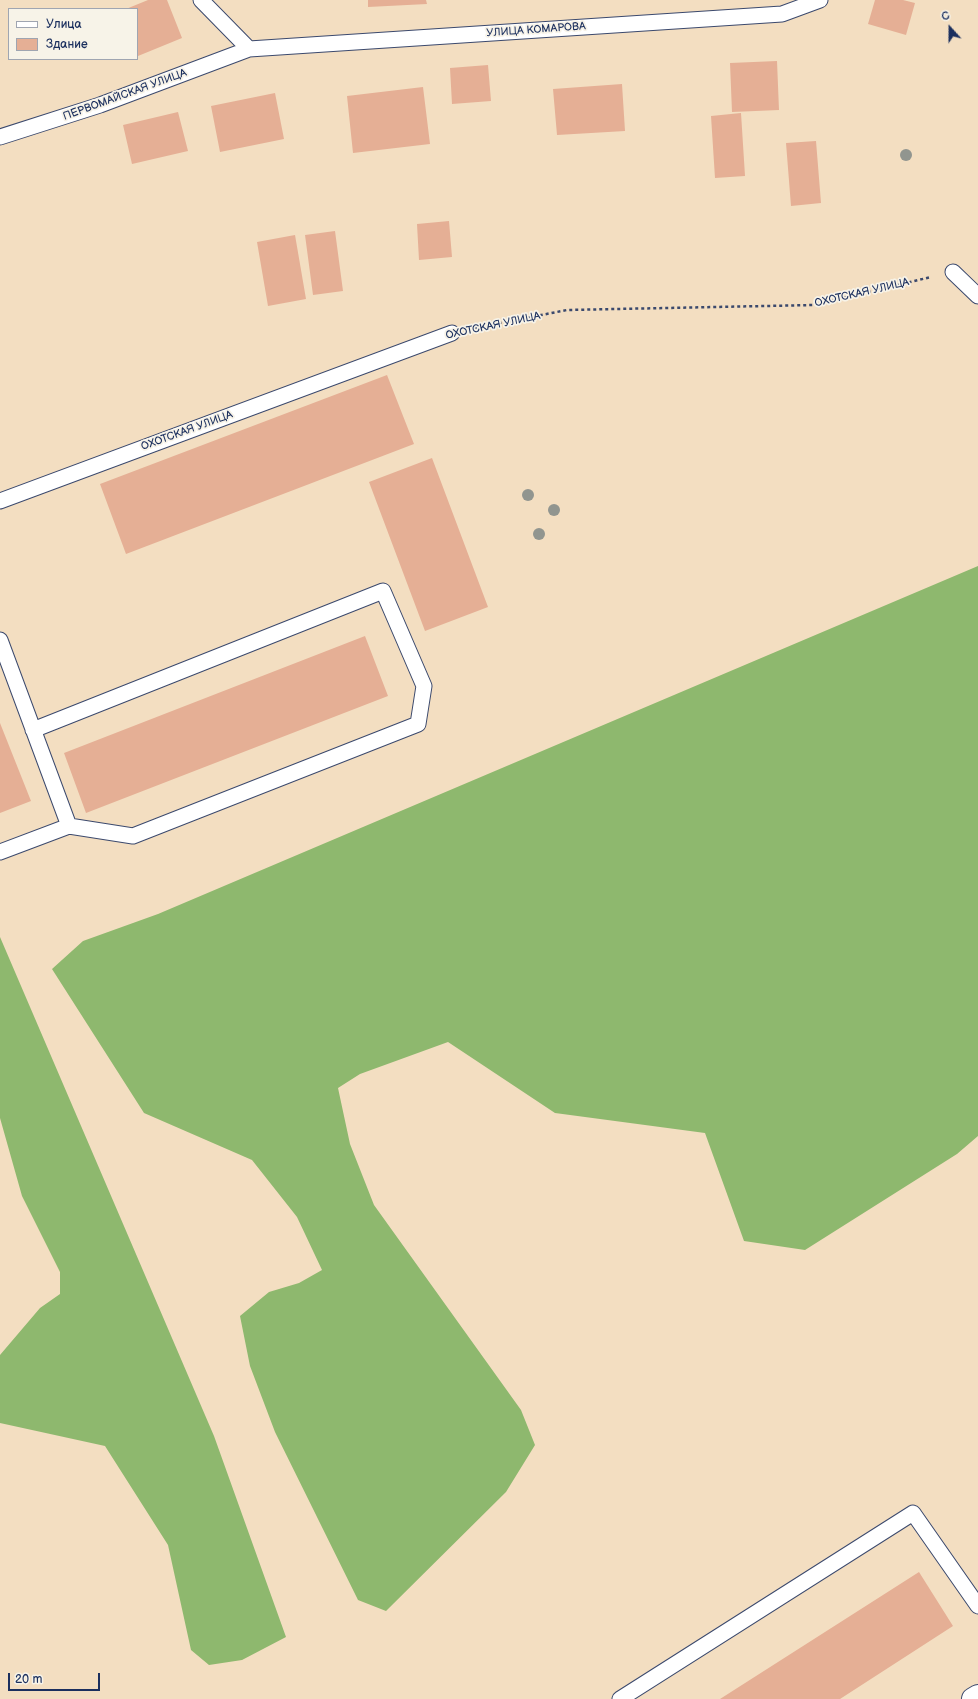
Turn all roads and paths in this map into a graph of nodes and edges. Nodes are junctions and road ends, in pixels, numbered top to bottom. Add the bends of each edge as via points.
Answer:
1 (201, 0) edge
2 (820, 0) edge
3 (249, 49) junction
4 (0, 137) edge
5 (953, 272) joint
6 (978, 296) edge
7 (452, 333) joint
8 (0, 501) edge
9 (0, 640) edge
10 (33, 730) junction
11 (68, 826) junction
12 (0, 852) edge
13 (978, 1606) edge
14 (978, 1696) edge
15 (620, 1699) edge
16 (973, 1699) edge

1 - 3 lane
2 - 3 lane, УЛИЦА КОМАРОВА via 782,14
3 - 4 lane, ПЕРВОМАЙСКАЯ УЛИЦА via 100,105
5 - 6 lane
5 - 7 path, ОХОТСКАЯ УЛИЦА via 814,305 567,310
7 - 8 lane, ОХОТСКАЯ УЛИЦА
9 - 10 lane
10 - 11 lane
10 - 11 lane via 383,590 424,686 418,724 411,727 133,836
11 - 12 lane
13 - 15 lane via 913,1513
14 - 16 street

